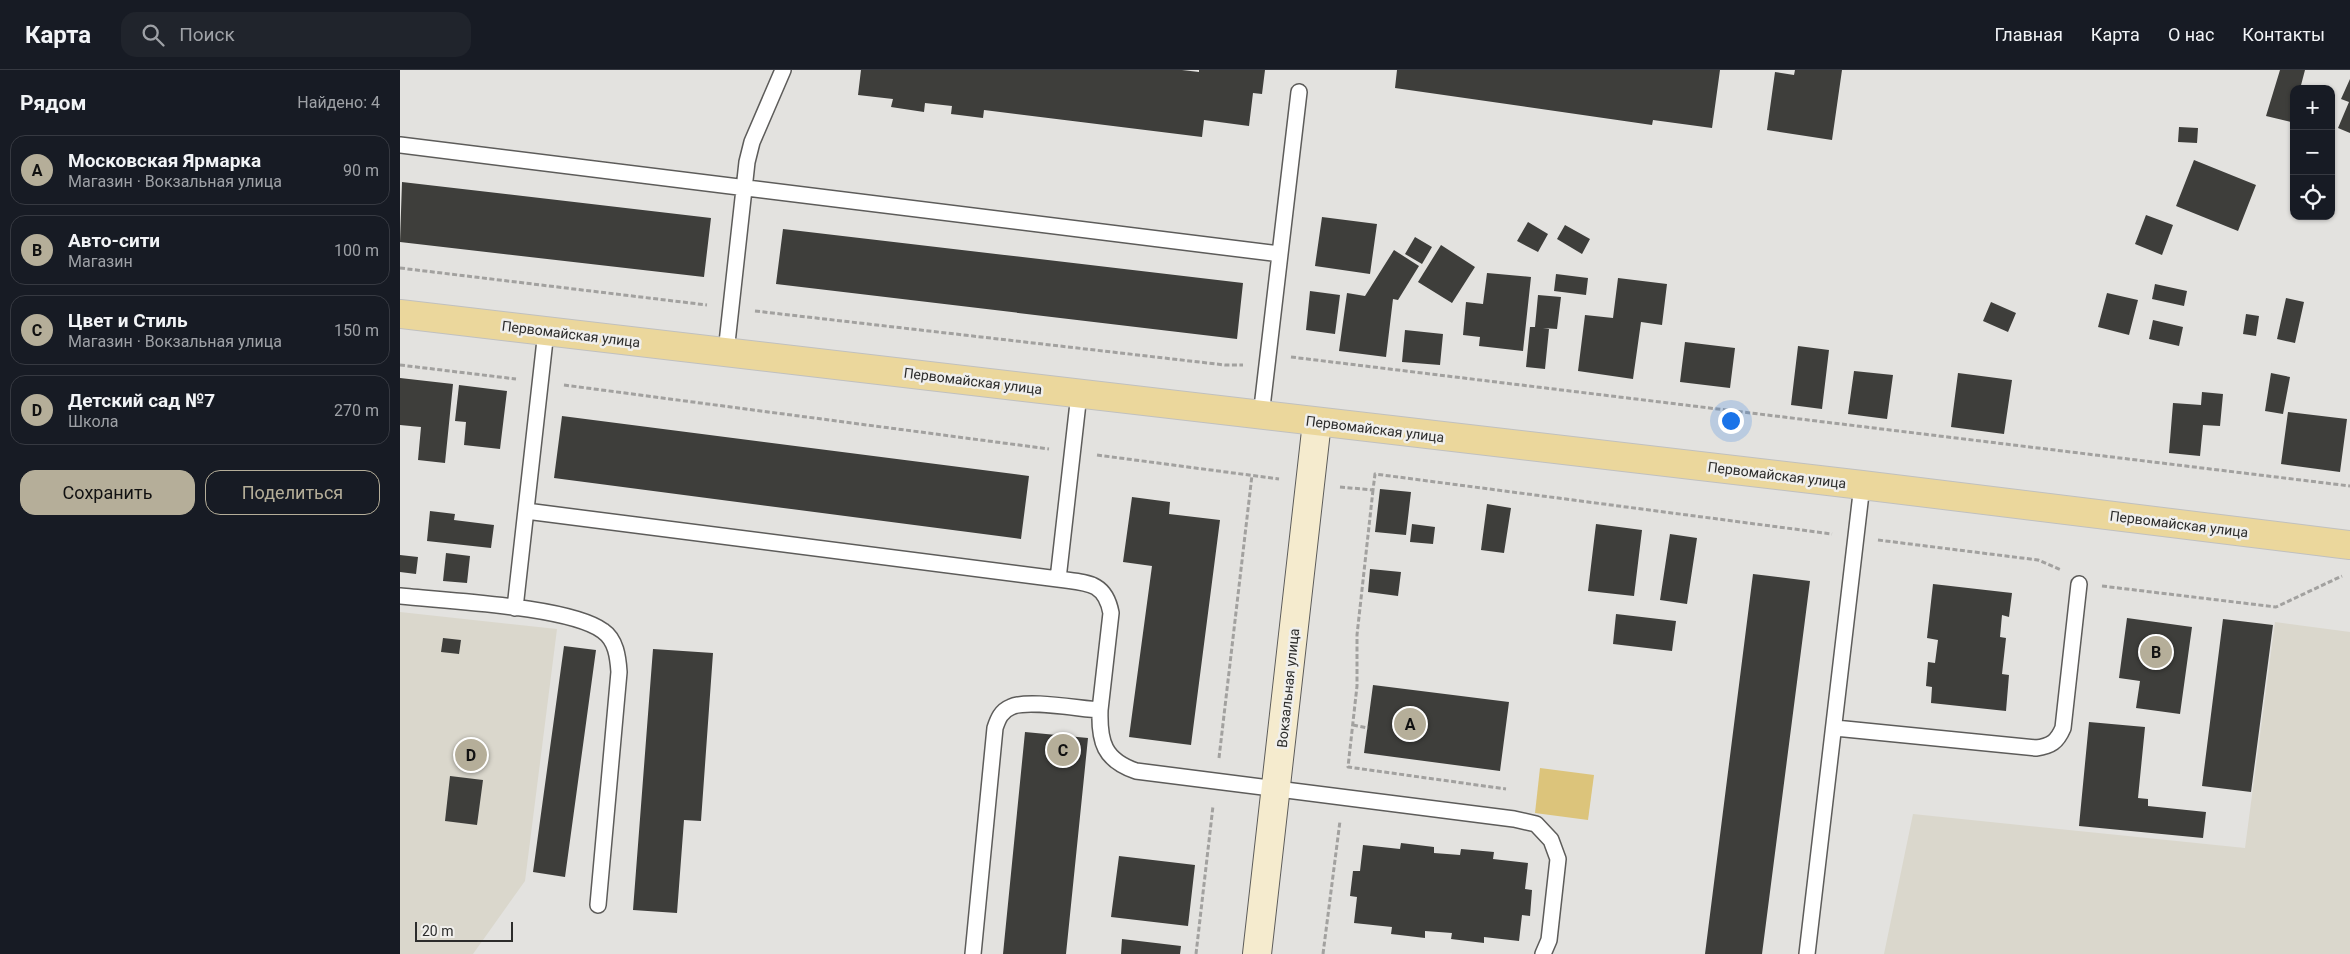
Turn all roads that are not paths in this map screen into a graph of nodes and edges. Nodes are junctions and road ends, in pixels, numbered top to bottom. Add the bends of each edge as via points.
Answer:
1 (783, 70) edge
2 (1299, 92) dead end
3 (400, 145) edge
4 (743, 188) junction
5 (1280, 254) junction
6 (400, 314) edge
7 (546, 331) junction
8 (726, 352) junction
9 (1079, 394) junction
10 (1261, 416) junction
11 (1318, 422) junction
12 (1862, 485) junction
13 (526, 511) junction
14 (2350, 545) edge
15 (1058, 579) junction
16 (2079, 584) dead end
17 (400, 596) edge
18 (515, 608) junction
19 (1100, 710) junction
20 (1835, 728) junction
21 (1277, 789) junction
22 (598, 905) dead end
23 (973, 954) edge
24 (1257, 954) edge
25 (1543, 954) edge
26 (1807, 954) edge

1 - 4 lane via 752,142
2 - 5 lane
3 - 4 lane
4 - 5 lane
4 - 8 lane
5 - 10 lane
6 - 7 main road, Первомайская улица
7 - 8 main road, Первомайская улица
7 - 13 lane
8 - 9 main road, Первомайская улица
9 - 10 main road, Первомайская улица
9 - 15 lane
10 - 11 main road, Первомайская улица
11 - 12 main road, Первомайская улица
11 - 21 main road, Вокзальная улица
12 - 14 main road, Первомайская улица
12 - 20 lane
13 - 15 lane
13 - 18 lane
15 - 19 lane via 1089,583 1102,590 1109,600 1111,613
16 - 20 lane via 2063,728 2050,746 2036,748
17 - 18 lane
18 - 22 lane via 554,614 602,631 618,656
19 - 21 lane via 1102,740 1107,752 1124,767 1147,774
19 - 23 lane via 1025,704 1011,706 1000,714 995,728
20 - 26 lane
21 - 24 main road, Вокзальная улица
21 - 25 lane via 1536,824 1551,840 1558,859 1549,940

